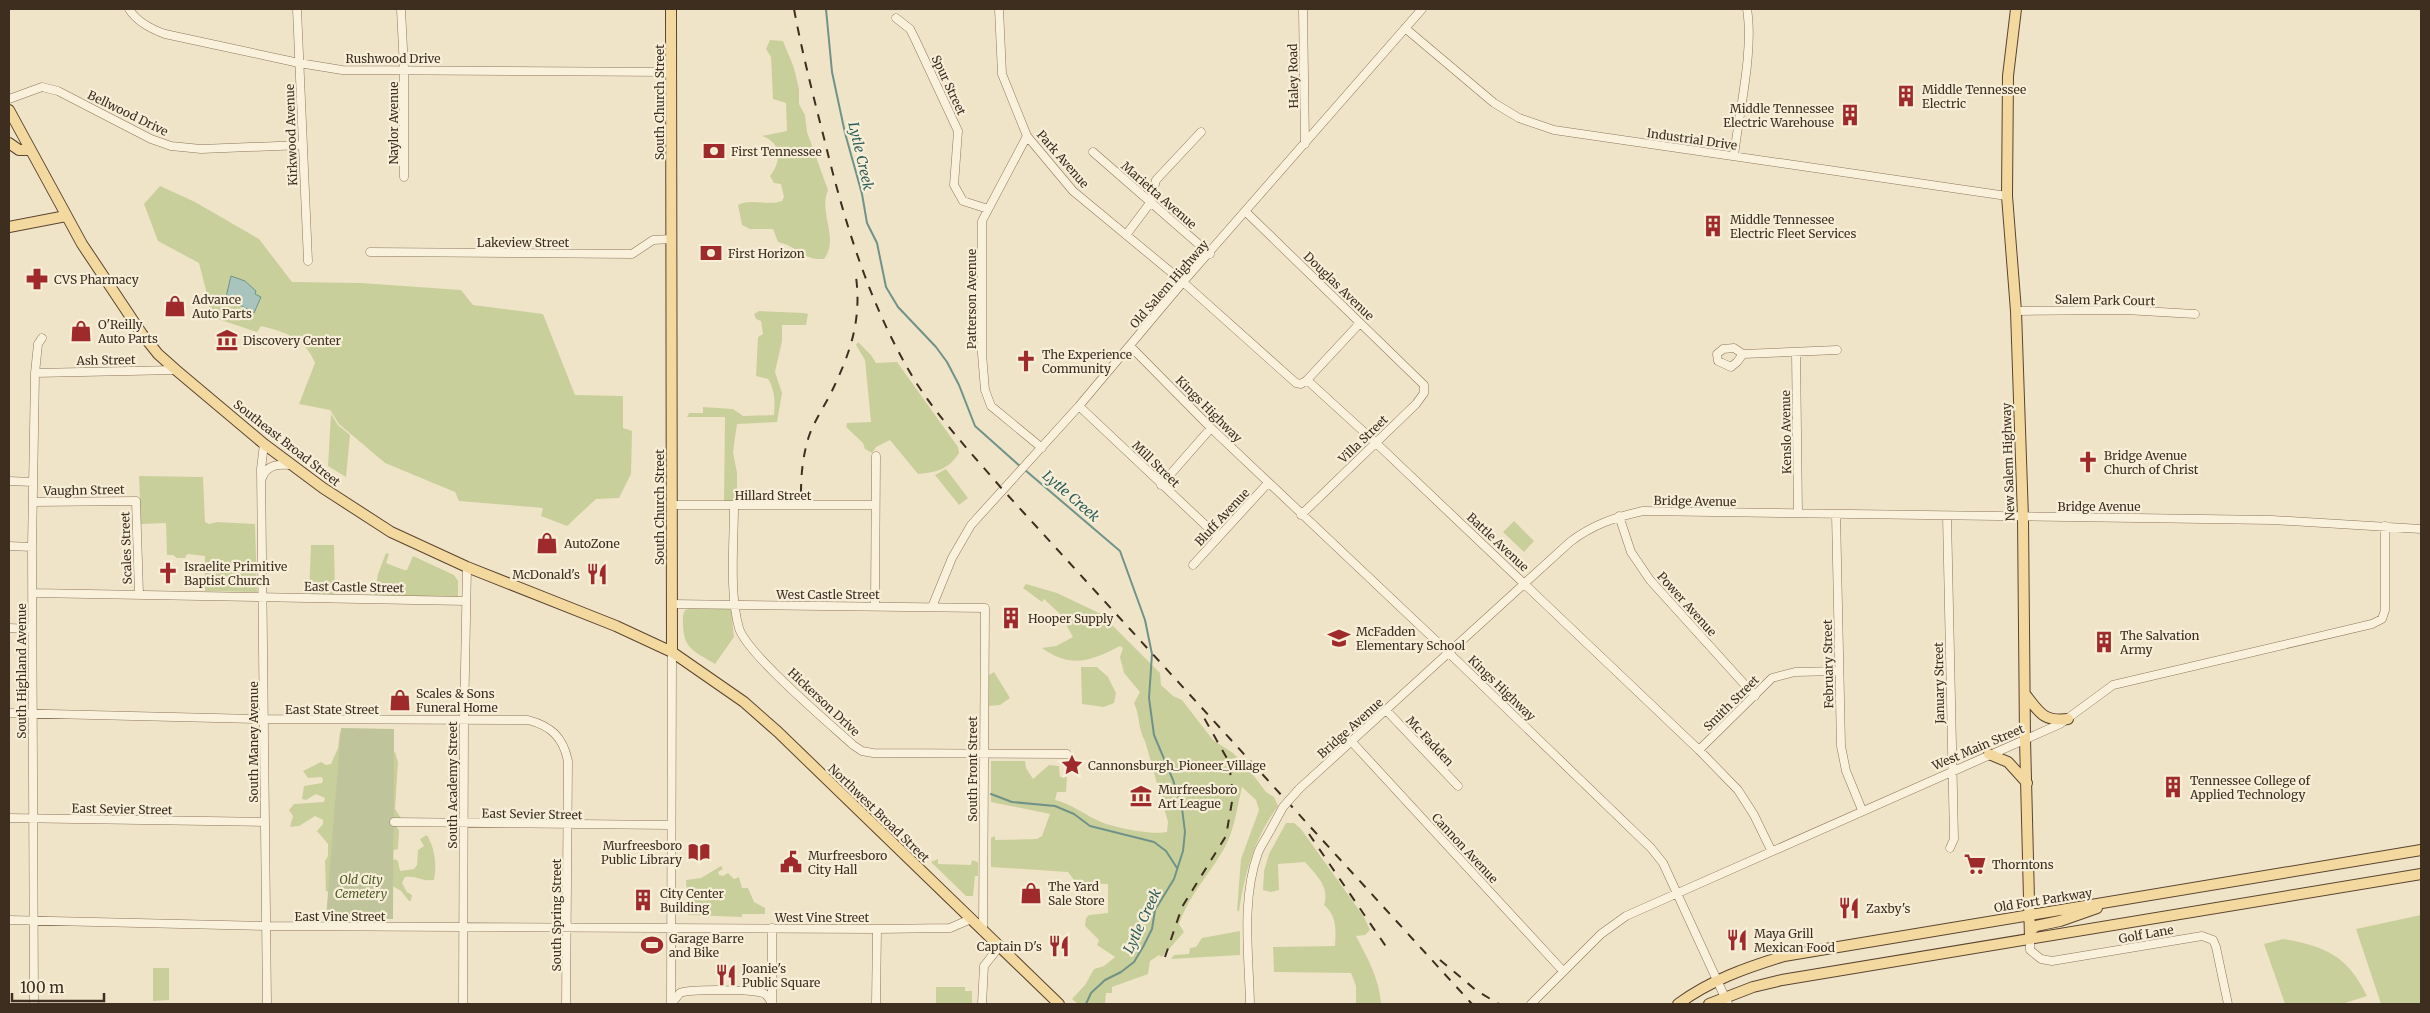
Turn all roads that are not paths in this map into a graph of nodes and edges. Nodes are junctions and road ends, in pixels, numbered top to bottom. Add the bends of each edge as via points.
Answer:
1 (128, 9) edge
2 (298, 9) edge
3 (401, 9) edge
4 (671, 9) edge
5 (999, 9) edge
6 (1303, 9) edge
7 (1422, 9) edge
8 (1747, 9) edge
9 (2016, 9) edge
10 (896, 18) dead end
11 (1405, 28) junction
12 (299, 63) junction
13 (404, 69) junction
14 (671, 72) junction
15 (9, 99) edge
16 (9, 110) edge
17 (1200, 132) dead end
18 (1027, 136) junction
19 (9, 143) edge
20 (1305, 144) junction
21 (302, 146) junction
22 (29, 150) junction
23 (1093, 152) dead end
24 (1734, 156) junction
25 (404, 177) dead end
26 (2008, 196) junction
27 (1150, 203) junction
28 (988, 209) junction
29 (1246, 212) junction
30 (66, 216) junction
31 (9, 227) edge
32 (1126, 235) junction
33 (671, 239) junction
34 (370, 252) dead end
35 (1210, 254) junction
36 (308, 261) dead end
37 (1183, 282) junction
38 (2016, 311) junction
39 (2195, 314) dead end
40 (1360, 323) junction
41 (42, 338) dead end
42 (1130, 346) junction
43 (1837, 350) dead end
44 (1796, 352) junction
45 (1742, 354) dead end
46 (176, 370) junction
47 (35, 373) junction
48 (1416, 376) joint
49 (1307, 380) junction
50 (1079, 406) junction
51 (1211, 428) junction
52 (1375, 442) junction
53 (264, 444) junction
54 (1042, 448) junction
55 (876, 456) dead end
56 (292, 465) junction
57 (261, 480) junction
58 (9, 481) edge
59 (33, 482) junction
60 (1268, 483) junction
61 (1161, 486) junction
62 (136, 501) joint
63 (33, 502) junction
64 (672, 505) junction
65 (734, 506) junction
66 (875, 506) junction
67 (1798, 513) junction
68 (1301, 514) junction
69 (1836, 514) junction
70 (1619, 516) junction
71 (1947, 516) junction
72 (2023, 518) junction
73 (2385, 526) junction
74 (2421, 529) edge
75 (1218, 537) junction
76 (9, 546) edge
77 (32, 547) junction
78 (1193, 565) dead end
79 (467, 567) junction
80 (1525, 583) junction
81 (33, 593) junction
82 (138, 594) junction
83 (264, 597) junction
84 (466, 601) junction
85 (671, 604) junction
86 (734, 605) junction
87 (875, 605) junction
88 (932, 607) junction
89 (985, 608) joint
90 (9, 628) edge
91 (32, 629) junction
92 (672, 652) junction
93 (1450, 654) junction
94 (1839, 671) junction
95 (2025, 694) junction
96 (1754, 696) junction
97 (1386, 710) junction
98 (9, 713) edge
99 (32, 714) junction
100 (2068, 718) junction
101 (264, 719) junction
102 (464, 721) junction
103 (2025, 739) junction
104 (1351, 741) junction
105 (1699, 750) junction
106 (1067, 754) dead end
107 (1989, 754) junction
108 (984, 755) junction
109 (1953, 770) junction
110 (2027, 783) junction
111 (1458, 786) dead end
112 (1862, 810) junction
113 (9, 818) edge
114 (34, 819) junction
115 (265, 822) junction
116 (394, 822) dead end
117 (463, 824) junction
118 (568, 825) junction
119 (670, 825) junction
120 (1950, 848) dead end
121 (1771, 850) junction
122 (2421, 850) edge
123 (2421, 874) edge
124 (1676, 893) junction
125 (2120, 900) junction
126 (2028, 915) junction
127 (971, 919) junction
128 (9, 920) edge
129 (35, 920) junction
130 (267, 926) junction
131 (462, 928) junction
132 (568, 928) junction
133 (672, 928) junction
134 (772, 928) junction
135 (877, 929) junction
136 (983, 931) junction
137 (2030, 935) junction
138 (999, 947) junction
139 (1563, 971) junction
140 (1718, 979) junction
141 (1727, 1001) edge
142 (34, 1004) edge
143 (267, 1004) edge
144 (463, 1004) edge
145 (566, 1004) edge
146 (672, 1004) edge
147 (772, 1004) edge
148 (876, 1004) edge
149 (982, 1004) edge
150 (1059, 1004) edge
151 (1250, 1004) edge
152 (1531, 1004) edge
153 (1678, 1004) edge
154 (1709, 1004) edge
155 (2228, 1004) edge

1 - 12 street, Rushwood Drive via 149,28 165,34
2 - 12 street, Kirkwood Avenue
3 - 13 street, Naylor Avenue
4 - 14 main road, South Church Street
5 - 18 street, Park Avenue via 1002,74
6 - 20 street, Haley Road
7 - 11 street, Old Salem Highway
8 - 24 street via 1746,62
9 - 26 main road, New Salem Highway via 2008,76
10 - 28 street, Spur Street via 916,38 958,132 954,186 964,201
11 - 20 street, Old Salem Highway
11 - 24 street, Industrial Drive via 1474,87 1520,118 1554,130
12 - 13 street, Rushwood Drive via 342,70
12 - 21 street, Kirkwood Avenue
13 - 14 street, Rushwood Drive
13 - 25 street, Naylor Avenue
14 - 33 main road, South Church Street
15 - 21 street, Bellwood Drive via 42,87 58,91 151,139 185,148
16 - 22 main road, Southeast Broad Street
17 - 27 street via 1156,180
18 - 28 street, Patterson Avenue
18 - 32 street, Park Avenue via 1073,191
19 - 22 main road via 19,150
20 - 29 street, Old Salem Highway
21 - 36 street, Kirkwood Avenue
22 - 30 main road, Southeast Broad Street
23 - 27 street, Marietta Avenue
24 - 26 street, Industrial Drive
26 - 38 main road, New Salem Highway
27 - 32 street
27 - 35 street, Marietta Avenue
28 - 54 street, Patterson Avenue via 982,221 985,390 991,406
29 - 35 street, Old Salem Highway
29 - 40 street, Douglas Avenue
30 - 31 main road
30 - 46 main road, Southeast Broad Street via 142,334
32 - 37 street, Park Avenue
33 - 34 street, Lakeview Street via 653,240 632,254
33 - 64 main road, South Church Street
35 - 37 street, Old Salem Highway
37 - 42 street, Old Salem Highway
37 - 49 street, Battle Avenue via 1296,383
38 - 39 street, Salem Park Court via 2125,310
38 - 72 main road, New Salem Highway
40 - 48 street, Douglas Avenue
40 - 49 street
41 - 47 street, South Highland Avenue via 38,344
42 - 50 street, Old Salem Highway
42 - 51 street, Kings Highway
43 - 44 street
44 - 45 street
44 - 67 street, Kenslo Avenue
46 - 47 street, Ash Street
46 - 53 main road, Southeast Broad Street
47 - 59 street, South Highland Avenue
48 - 52 street, Villa Street via 1423,382 1424,393
49 - 52 street, Battle Avenue
50 - 54 street, Old Salem Highway
50 - 61 street, Mill Street
51 - 60 street, Kings Highway
51 - 61 street
52 - 68 street, Villa Street
52 - 80 street, Battle Avenue
53 - 56 main road, Southeast Broad Street
53 - 57 street, South Maney Avenue
54 - 88 street, Old Salem Highway via 971,525 952,558
55 - 66 street
56 - 57 street via 269,468
56 - 79 main road, Southeast Broad Street via 392,532
57 - 83 street, South Maney Avenue
58 - 59 street, Vaughn Street
59 - 63 street, South Highland Avenue
60 - 68 street, Kings Highway
60 - 75 street, Bluff Avenue
61 - 75 street, Mill Street
62 - 63 street, Vaughn Street
62 - 82 street, Scales Street
63 - 77 street, South Highland Avenue
64 - 65 street, Hillard Street
64 - 85 main road, South Church Street
65 - 66 street, Hillard Street
65 - 86 street, Hickerson Drive
66 - 87 street
67 - 69 street, Bridge Avenue
67 - 70 street, Bridge Avenue via 1643,512
68 - 93 street, Kings Highway
69 - 71 street, Bridge Avenue
69 - 94 street, February Street
70 - 80 street, Bridge Avenue via 1583,532
70 - 96 street, Power Avenue via 1631,552 1650,580
71 - 72 street, Bridge Avenue
71 - 109 street, January Street
72 - 73 street, Bridge Avenue via 2135,517
72 - 95 main road, New Salem Highway
73 - 74 street, Bridge Avenue
73 - 100 street, West Main Street via 2385,610 2382,619 2113,686
75 - 78 street, Bluff Avenue
76 - 77 street
77 - 81 street, South Highland Avenue
79 - 84 street, South Academy Street
79 - 92 main road, Southeast Broad Street via 616,626
80 - 93 street, Bridge Avenue
80 - 105 street, Battle Avenue
81 - 82 street, East Castle Street
81 - 91 street, South Highland Avenue
82 - 83 street, East Castle Street
83 - 84 street, East Castle Street
83 - 101 street, South Maney Avenue
84 - 102 street, South Academy Street
85 - 86 street, West Castle Street
85 - 92 main road, South Church Street
86 - 87 street, West Castle Street
86 - 108 street, Hickerson Drive via 739,630 747,643 803,700 862,751
87 - 88 street, West Castle Street
88 - 89 street, West Castle Street
89 - 108 street, South Front Street
90 - 91 street
91 - 99 street, South Highland Avenue
92 - 119 street, South Church Street
92 - 127 main road, Northwest Broad Street via 744,702 778,732
93 - 97 street, Bridge Avenue
93 - 124 street, Kings Highway via 1651,848 1663,863
94 - 96 street, Smith Street via 1795,672 1772,678
94 - 112 street, February Street via 1841,746 1846,771
95 - 100 main road via 2046,718
95 - 103 main road, New Salem Highway
96 - 105 street, Smith Street
97 - 104 street, Bridge Avenue
97 - 111 street, Mc Fadden
98 - 99 street, East State Street
99 - 101 street, East State Street
99 - 114 street, South Highland Avenue
100 - 103 street, West Main Street
101 - 102 street, East State Street
101 - 115 street, South Maney Avenue
102 - 117 street, South Academy Street
102 - 118 street, East State Street via 528,720 542,724 559,736 566,747 568,761
103 - 107 street, West Main Street
103 - 110 main road, New Salem Highway
104 - 139 street, Cannon Avenue
104 - 151 street, Bridge Avenue, bridge via 1282,807 1258,853 1248,909
105 - 121 street, Battle Avenue via 1738,790
106 - 108 street, Hickerson Drive
107 - 109 street, West Main Street
107 - 110 main road via 2008,762
108 - 136 street, South Front Street
109 - 112 street, West Main Street
109 - 120 street, January Street via 1954,839
110 - 126 main road, New Salem Highway
112 - 121 street, West Main Street
113 - 114 street, East Sevier Street
114 - 115 street, East Sevier Street
114 - 129 street, South Highland Avenue
115 - 130 street, South Maney Avenue
116 - 117 street, East Sevier Street
117 - 118 street, East Sevier Street
117 - 131 street, South Academy Street
118 - 119 street, East Sevier Street
118 - 132 street, South Spring Street
119 - 133 street, South Church Street
121 - 124 street, West Main Street
122 - 125 main road, Old Fort Parkway
123 - 137 main road
124 - 139 street, West Main Street via 1626,916 1601,934
124 - 140 street, Kings Highway
125 - 126 main road, Old Fort Parkway
125 - 137 main road via 2036,926
126 - 137 main road, New Salem Highway
126 - 140 main road, Old Fort Parkway via 1787,955
127 - 135 street, West Vine Street via 950,928
127 - 136 main road, Northwest Broad Street
128 - 129 street, East Vine Street
129 - 130 street, East Vine Street
129 - 142 street, South Highland Avenue
130 - 131 street, East Vine Street
130 - 143 street, South Maney Avenue
131 - 132 street, East Vine Street
131 - 144 street, South Academy Street
132 - 133 street, East Vine Street
132 - 145 street, South Spring Street
133 - 134 street, West Vine Street
133 - 146 street, South Church Street
134 - 135 street, West Vine Street
134 - 147 street
135 - 148 street
136 - 138 main road, Northwest Broad Street
137 - 141 main road via 1782,980
137 - 155 street, Golf Lane via 2030,950 2040,959 2052,961 2202,936 2213,940 2216,947
138 - 149 street via 984,966
138 - 150 main road, Northwest Broad Street
139 - 152 street, West Main Street
140 - 141 street, Kings Highway
140 - 153 main road, Old Fort Parkway
141 - 154 main road
146 - 147 street via 680,993 704,991 759,992

